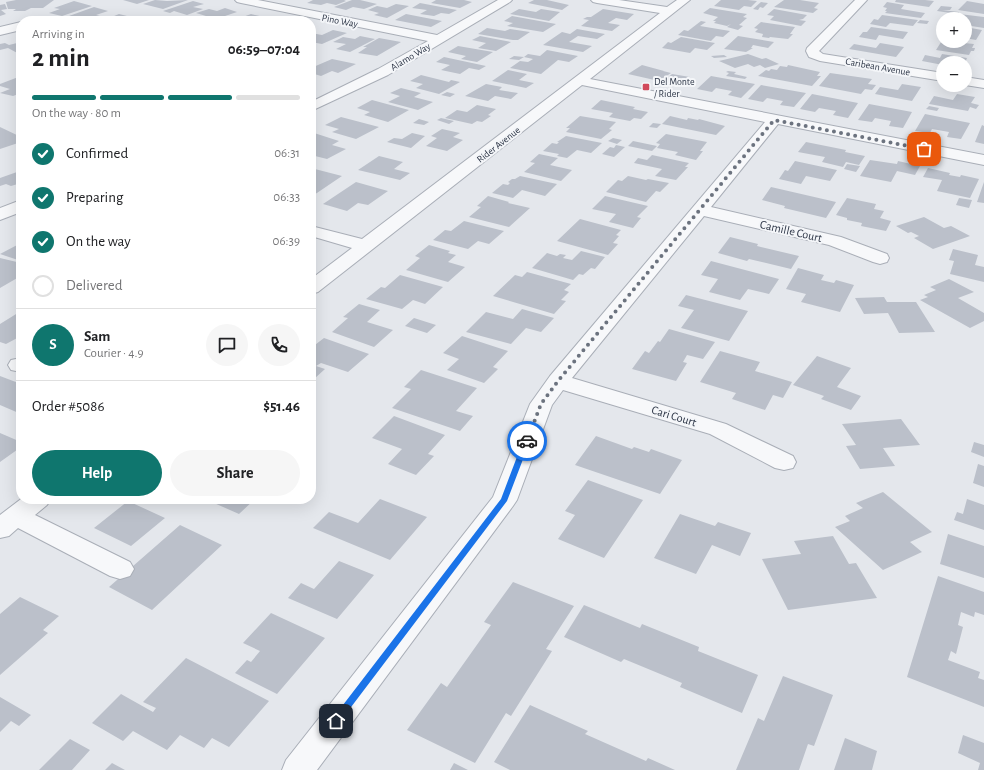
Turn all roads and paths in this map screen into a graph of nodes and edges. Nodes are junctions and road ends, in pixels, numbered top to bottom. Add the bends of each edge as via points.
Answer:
1 (241, 0) edge
2 (506, 0) edge
3 (597, 0) edge
4 (684, 0) edge
5 (861, 0) edge
6 (669, 11) junction
7 (16, 27) edge
8 (0, 31) edge
9 (439, 39) junction
10 (936, 76) edge
11 (580, 81) junction
12 (972, 82) edge
13 (984, 84) edge
14 (316, 91) edge
15 (334, 96) junction
16 (316, 105) edge
17 (774, 120) junction
18 (984, 160) edge
19 (16, 207) edge
20 (700, 210) junction
21 (0, 215) edge
22 (316, 232) edge
23 (366, 246) junction
24 (880, 258) dead end
25 (316, 284) edge
26 (558, 381) junction
27 (784, 462) dead end
28 (32, 504) edge
29 (8, 523) edge
30 (120, 569) dead end
31 (298, 770) edge

1 - 9 street, Pino Way
2 - 9 street, Alamo Way
3 - 6 street
4 - 6 street, Rider Avenue
5 - 10 street, Caribean Avenue via 812,51 814,54
6 - 11 street, Rider Avenue
7 - 8 street
9 - 15 street, Alamo Way via 383,72
11 - 17 street
11 - 23 street, Rider Avenue
12 - 13 street
14 - 15 street
15 - 16 street, Alamo Way
17 - 18 street
17 - 20 street
19 - 21 street
20 - 24 street, Camille Court via 835,241
20 - 26 street
22 - 23 street
23 - 25 street, Rider Avenue
26 - 27 street, Cari Court via 718,429
26 - 31 street via 541,404 504,500
28 - 29 street
29 - 30 street

